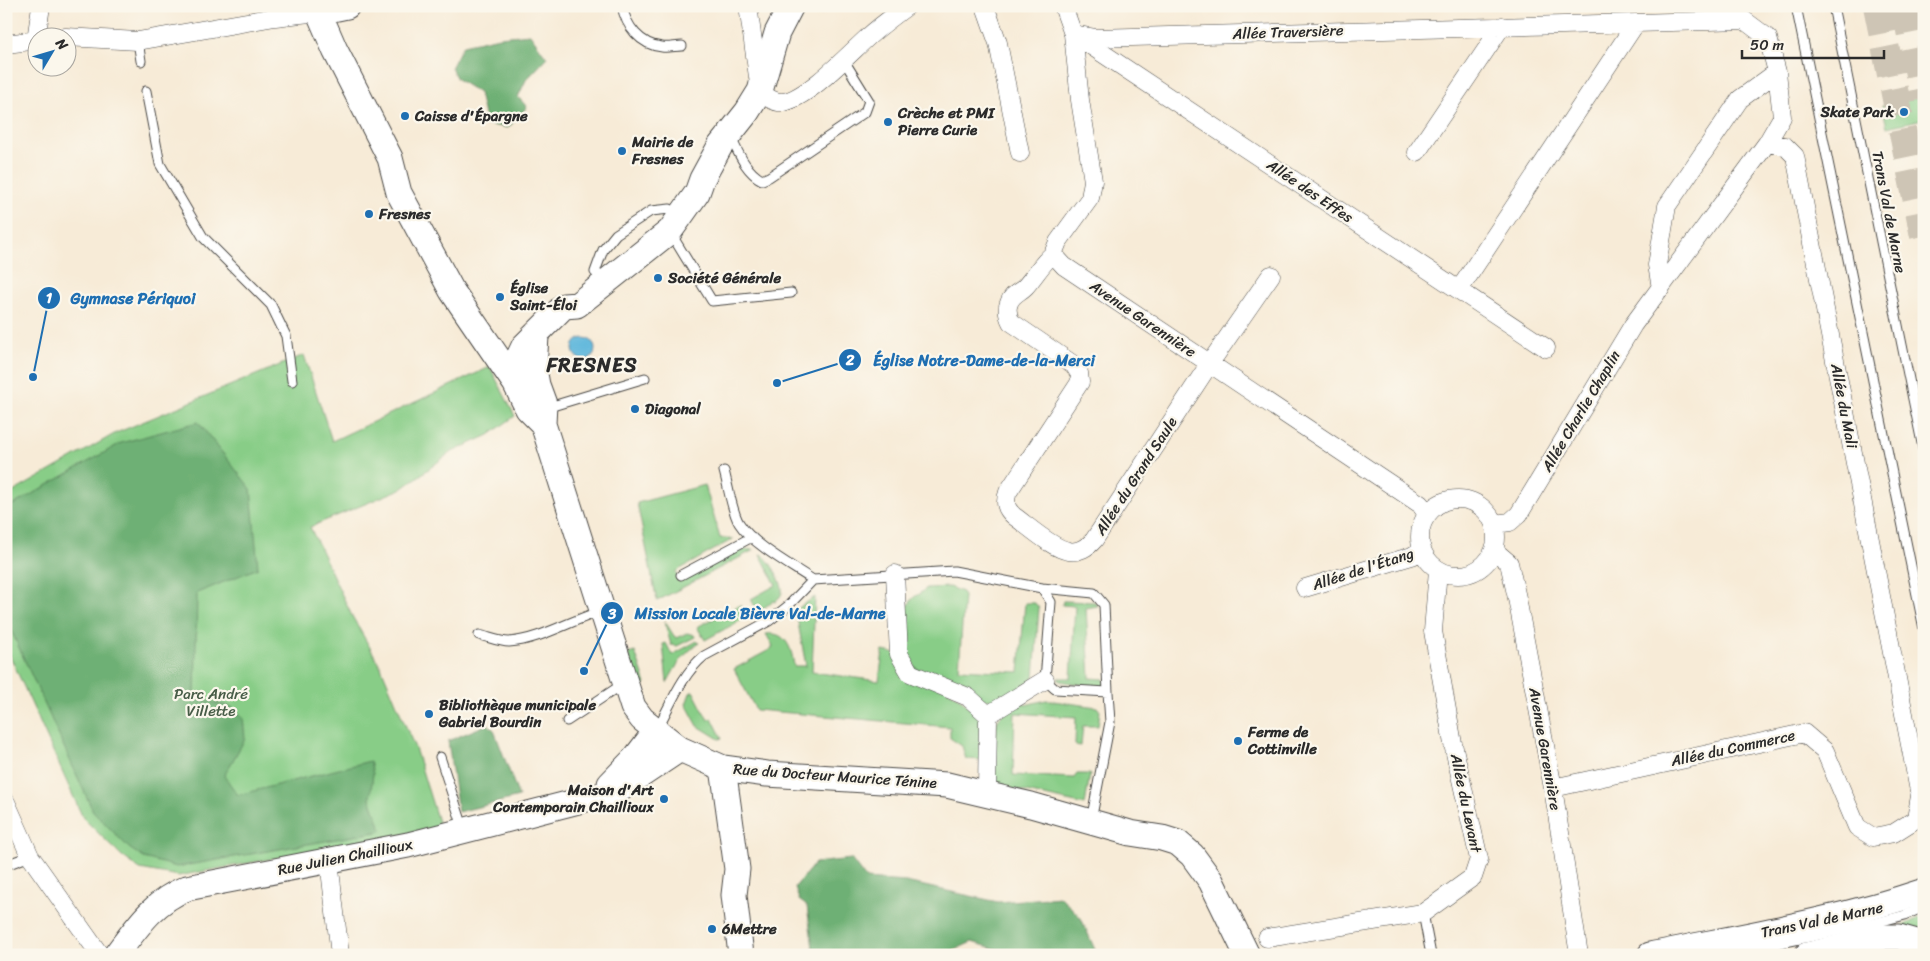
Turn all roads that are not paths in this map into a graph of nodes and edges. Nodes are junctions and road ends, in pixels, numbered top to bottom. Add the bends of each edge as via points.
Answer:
1 (41, 6) edge
2 (347, 6) edge
3 (622, 6) edge
4 (748, 6) edge
5 (791, 6) edge
6 (907, 6) edge
7 (985, 6) edge
8 (1063, 6) edge
9 (1796, 6) edge
10 (1834, 6) edge
11 (317, 9) edge
12 (1636, 23) junction
13 (1502, 26) junction
14 (38, 28) edge
15 (1074, 34) junction
16 (78, 37) edge
17 (28, 41) edge
18 (138, 41) junction
19 (6, 44) edge
20 (682, 46) dead end
21 (843, 60) junction
22 (141, 61) dead end
23 (1777, 72) junction
24 (146, 91) dead end
25 (760, 91) junction
26 (728, 134) junction
27 (1767, 143) junction
28 (1417, 152) dead end
29 (1020, 153) dead end
30 (670, 220) junction
31 (1053, 254) junction
32 (1271, 275) dead end
33 (1660, 288) junction
34 (1459, 290) junction
35 (791, 293) dead end
36 (564, 306) junction
37 (1546, 348) dead end
38 (519, 358) junction
39 (1210, 364) junction
40 (645, 378) dead end
41 (292, 381) dead end
42 (543, 417) junction
43 (1924, 454) edge
44 (724, 471) dead end
45 (1427, 514) junction
46 (1495, 524) junction
47 (752, 537) junction
48 (1422, 550) junction
49 (1495, 551) junction
50 (1438, 570) junction
51 (895, 574) junction
52 (681, 575) dead end
53 (813, 580) junction
54 (1042, 588) junction
55 (1305, 588) dead end
56 (603, 610) junction
57 (1924, 629) edge
58 (478, 635) dead end
59 (1045, 680) junction
60 (626, 682) junction
61 (1108, 692) junction
62 (988, 715) junction
63 (567, 721) dead end
64 (656, 731) junction
65 (680, 749) junction
66 (440, 757) dead end
67 (723, 768) junction
68 (1553, 788) junction
69 (987, 794) junction
70 (598, 796) junction
71 (1920, 796) joint
72 (6, 802) edge
73 (1091, 822) junction
74 (464, 830) junction
75 (30, 856) junction
76 (329, 860) junction
77 (6, 865) edge
78 (1924, 891) edge
79 (1924, 908) edge
80 (1423, 913) junction
81 (1267, 938) dead end
82 (1924, 944) edge
83 (100, 955) edge
84 (116, 955) edge
85 (340, 955) edge
86 (741, 955) edge
87 (1247, 955) edge
88 (1430, 955) edge
89 (1580, 955) edge
90 (1650, 955) edge
91 (1724, 955) edge
92 (1807, 955) edge

1 - 14 street
2 - 11 street
3 - 20 lane via 627,23 650,44 663,48
4 - 25 street
5 - 25 street via 777,33
6 - 21 street
7 - 29 street via 998,43
8 - 15 street
9 - 57 lane
10 - 43 lane, Trans Val de Marne
11 - 18 street
11 - 38 street, Rue du Docteur Maurice Ténine via 390,158 399,193 452,291
12 - 13 street, Allée Traversière
12 - 23 street, Allée Traversière via 1744,20 1768,38
12 - 34 street
13 - 15 street, Allée Traversière via 1096,38
13 - 28 street
15 - 31 street via 1080,100 1093,181 1090,198
15 - 34 street, Allée des Effes
16 - 18 street
17 - 19 street
18 - 22 lane
21 - 25 street via 792,100 775,101
21 - 26 lane via 869,101 865,112 769,177 762,180 755,176
23 - 27 street via 1782,117
23 - 33 street via 1740,99 1667,206 1657,265
24 - 41 lane via 160,164 203,237 271,305 286,336
25 - 26 street
26 - 30 street via 702,179 682,195
27 - 33 street, Allée Charlie Chaplin
27 - 71 street, Allée du Mali via 1785,146 1795,156
30 - 35 lane via 712,301
30 - 36 street via 577,305
30 - 36 street via 566,294
31 - 39 street, Avenue Garennière via 1064,266
31 - 39 street, Allée du Grand Saule via 1024,288 1015,293 1009,303 1008,316 1011,322 1074,365 1080,382 1005,500 1008,510 1057,547 1069,552 1088,546 1094,540
32 - 39 street, Allée du Grand Saule
33 - 46 street, Allée Charlie Chaplin via 1519,514 1510,522
34 - 37 street, Allée des Effes
36 - 38 street via 549,319
38 - 42 street via 534,369 544,404
38 - 42 street, Rue du Docteur Maurice Ténine via 528,409
39 - 45 street, Avenue Garennière via 1420,504
40 - 42 lane
42 - 56 street, Rue du Docteur Maurice Ténine
44 - 47 lane via 738,522
45 - 46 street via 1440,503 1455,498 1472,501 1486,510
45 - 48 street via 1419,538
46 - 49 street
47 - 52 lane
47 - 53 lane
48 - 50 street
48 - 55 street, Allée de l'Étang via 1412,556
49 - 50 street via 1477,571 1464,576
49 - 68 street, Avenue Garennière via 1509,563
50 - 80 street, Allée du Levant via 1433,631 1478,859 1472,876
51 - 53 lane
51 - 54 lane via 954,571
51 - 62 street via 899,654 910,673 968,697
53 - 64 lane via 769,621 695,663
54 - 59 lane via 1050,602
54 - 61 lane via 1094,593 1104,605
56 - 58 lane via 533,638 507,642
56 - 60 street, Rue du Docteur Maurice Ténine
59 - 61 lane via 1055,689
59 - 62 street
60 - 63 lane
60 - 64 street, Rue du Docteur Maurice Ténine via 637,714
61 - 73 lane via 1110,722
62 - 69 street
64 - 65 street, Rue du Docteur Maurice Ténine
64 - 70 street
65 - 67 street, Rue du Docteur Maurice Ténine
65 - 70 street, Rue Julien Chaillioux via 620,789
66 - 74 lane
67 - 69 street, Rue du Docteur Maurice Ténine via 767,774 947,785
67 - 86 street via 737,869 734,895
68 - 71 street, Allée du Commerce via 1804,733 1826,751 1858,827 1873,837 1894,834 1916,819
68 - 89 street, Avenue Garennière
69 - 73 street, Rue du Docteur Maurice Ténine
70 - 74 street, Rue Julien Chaillioux
72 - 75 street
73 - 87 street, Rue du Docteur Maurice Ténine via 1178,843 1192,855 1211,881
74 - 76 street, Rue Julien Chaillioux via 408,846
75 - 77 lane
75 - 83 street
76 - 84 street, Rue Julien Chaillioux via 196,886 171,894 145,916
76 - 85 street
78 - 90 street via 1844,915
79 - 91 lane, Trans Val de Marne via 1871,924
80 - 81 street, Allée du Levant
80 - 88 lane
82 - 92 street via 1885,937

